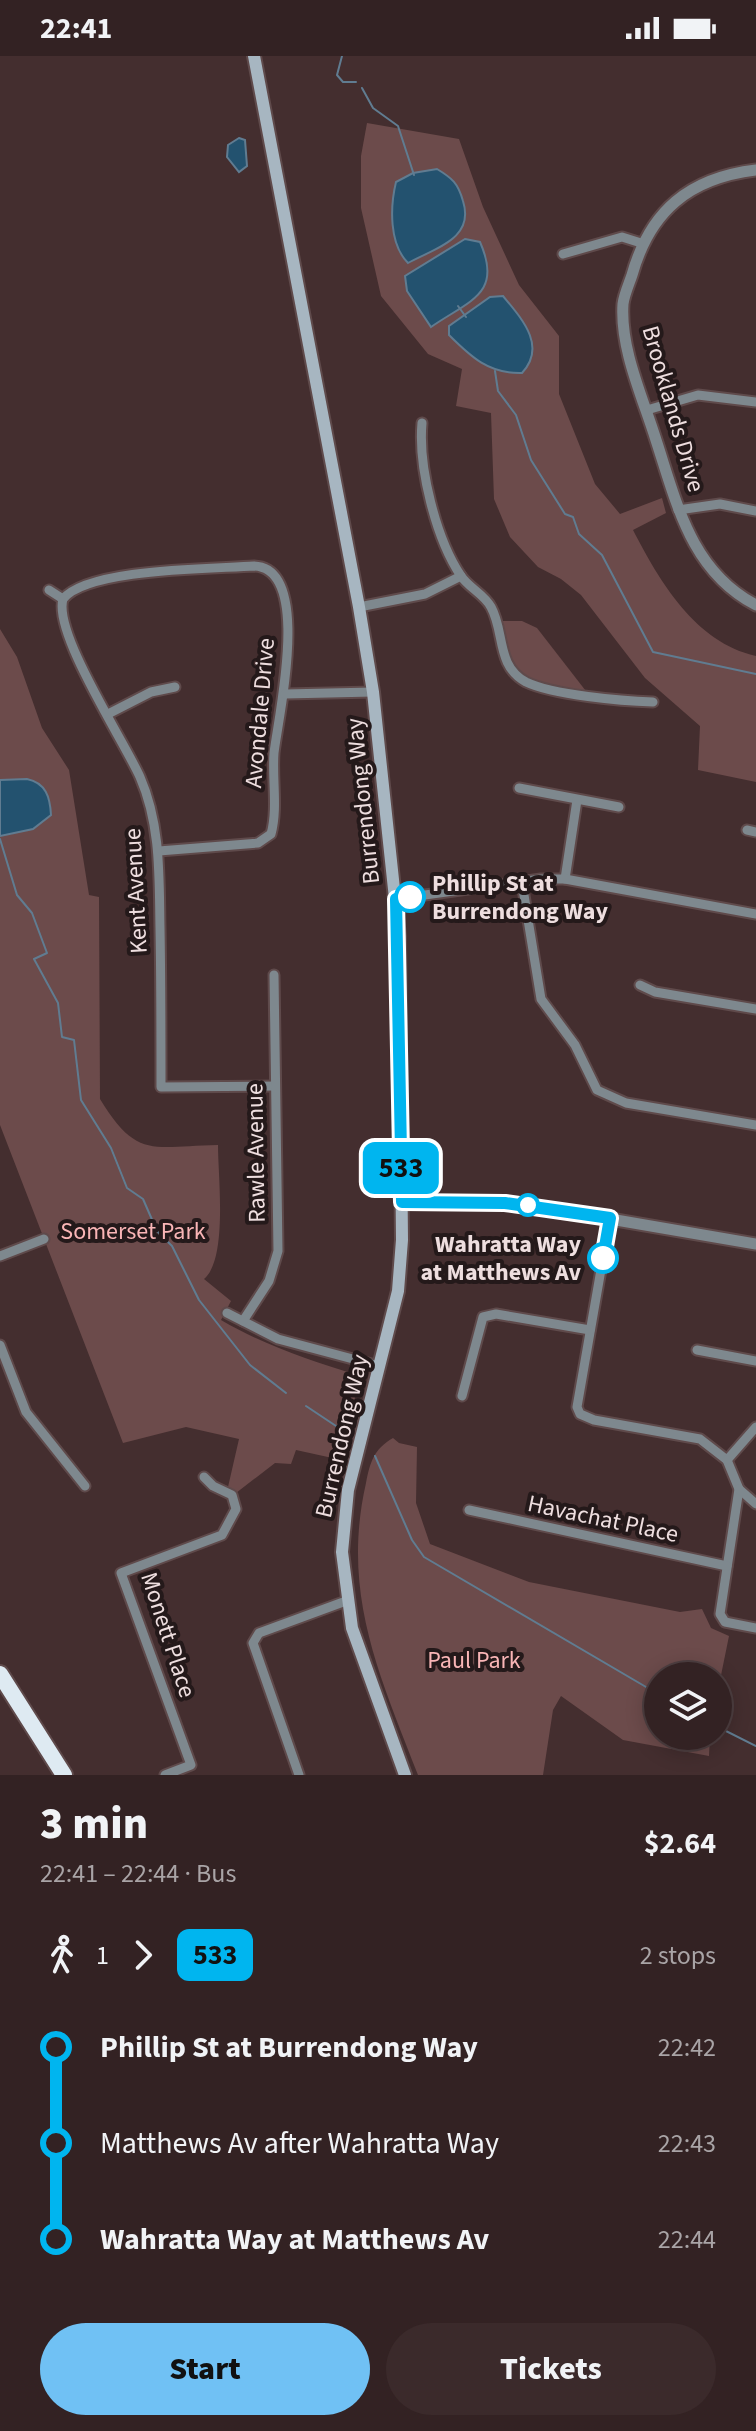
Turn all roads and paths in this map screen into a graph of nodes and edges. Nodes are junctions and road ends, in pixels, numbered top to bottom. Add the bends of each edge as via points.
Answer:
1 (254, 56) edge
2 (756, 170) edge
3 (641, 243) junction
4 (563, 254) dead end
5 (756, 402) edge
6 (647, 410) junction
7 (422, 423) dead end
8 (678, 510) junction
9 (756, 511) edge
10 (461, 576) junction
11 (49, 590) dead end
12 (63, 599) junction
13 (756, 605) edge
14 (359, 607) junction
15 (175, 687) dead end
16 (373, 692) junction
17 (285, 694) junction
18 (653, 702) dead end
19 (108, 714) junction
20 (519, 788) dead end
21 (577, 800) junction
22 (619, 807) dead end
23 (159, 851) junction
24 (565, 879) junction
25 (522, 883) junction
26 (396, 899) junction
27 (756, 914) edge
28 (274, 975) dead end
29 (640, 985) dead end
30 (756, 1009) edge
31 (275, 1086) junction
32 (756, 1125) edge
33 (402, 1202) junction
34 (610, 1218) junction
35 (44, 1239) dead end
36 (756, 1244) edge
37 (0, 1256) edge
38 (227, 1313) dead end
39 (243, 1321) junction
40 (590, 1330) junction
41 (0, 1345) edge
42 (697, 1350) dead end
43 (756, 1361) edge
44 (379, 1366) junction
45 (462, 1396) dead end
46 (756, 1427) edge
47 (727, 1460) junction
48 (204, 1477) dead end
49 (85, 1486) dead end
50 (739, 1489) junction
51 (756, 1504) edge
52 (469, 1510) dead end
53 (727, 1566) junction
54 (346, 1601) junction
55 (756, 1628) edge
56 (0, 1674) edge
57 (64, 1775) edge
58 (165, 1775) edge
59 (299, 1775) edge
60 (405, 1775) edge

1 - 14 main road, Burrendong Way
2 - 3 street, Brooklands Drive via 725,174 689,191 657,219
3 - 4 street via 622,237
3 - 6 street, Brooklands Drive via 623,304 628,348
5 - 6 street via 698,395
6 - 8 street, Brooklands Drive
7 - 10 street via 420,440 433,507
8 - 9 street via 720,504
8 - 13 street, Brooklands Drive via 690,542 712,572
10 - 14 street via 425,594
10 - 18 street via 489,604 510,670 525,681
11 - 12 street
12 - 17 street, Avondale Drive via 80,587 123,576 269,568 279,578 287,626
12 - 19 street, Kent Avenue via 62,614 81,665
14 - 16 main road, Burrendong Way
15 - 19 street via 151,692
16 - 17 street
16 - 26 main road, Burrendong Way
17 - 23 street, Avondale Drive via 272,776 273,826 267,840
19 - 23 street, Kent Avenue via 141,778
20 - 21 street
21 - 22 street
21 - 24 street
23 - 31 street, Kent Avenue via 161,1087
24 - 25 street
24 - 27 street
25 - 26 street
25 - 32 street via 541,999 575,1045 597,1090 626,1103
26 - 33 main road, Burrendong Way
28 - 31 street, Rawle Avenue
29 - 30 street
31 - 39 street, Rawle Avenue via 278,1251 269,1281
33 - 34 street via 505,1203
33 - 44 main road, Burrendong Way via 400,1280
34 - 36 street
34 - 40 street
35 - 37 street
38 - 39 street
39 - 44 street via 278,1339
40 - 45 street via 496,1314 483,1317
40 - 47 street via 580,1414 700,1439
41 - 49 street via 26,1412
42 - 43 street
44 - 54 main road, Burrendong Way via 345,1506
46 - 47 street
47 - 50 street
48 - 58 street, Monett Place via 232,1495 236,1509 222,1535 121,1573 191,1765
50 - 51 street
50 - 53 street
52 - 53 street, Havachat Place
53 - 55 street via 721,1618
54 - 59 street via 259,1633 253,1643
54 - 60 main road, Burrendong Way
56 - 57 highway

